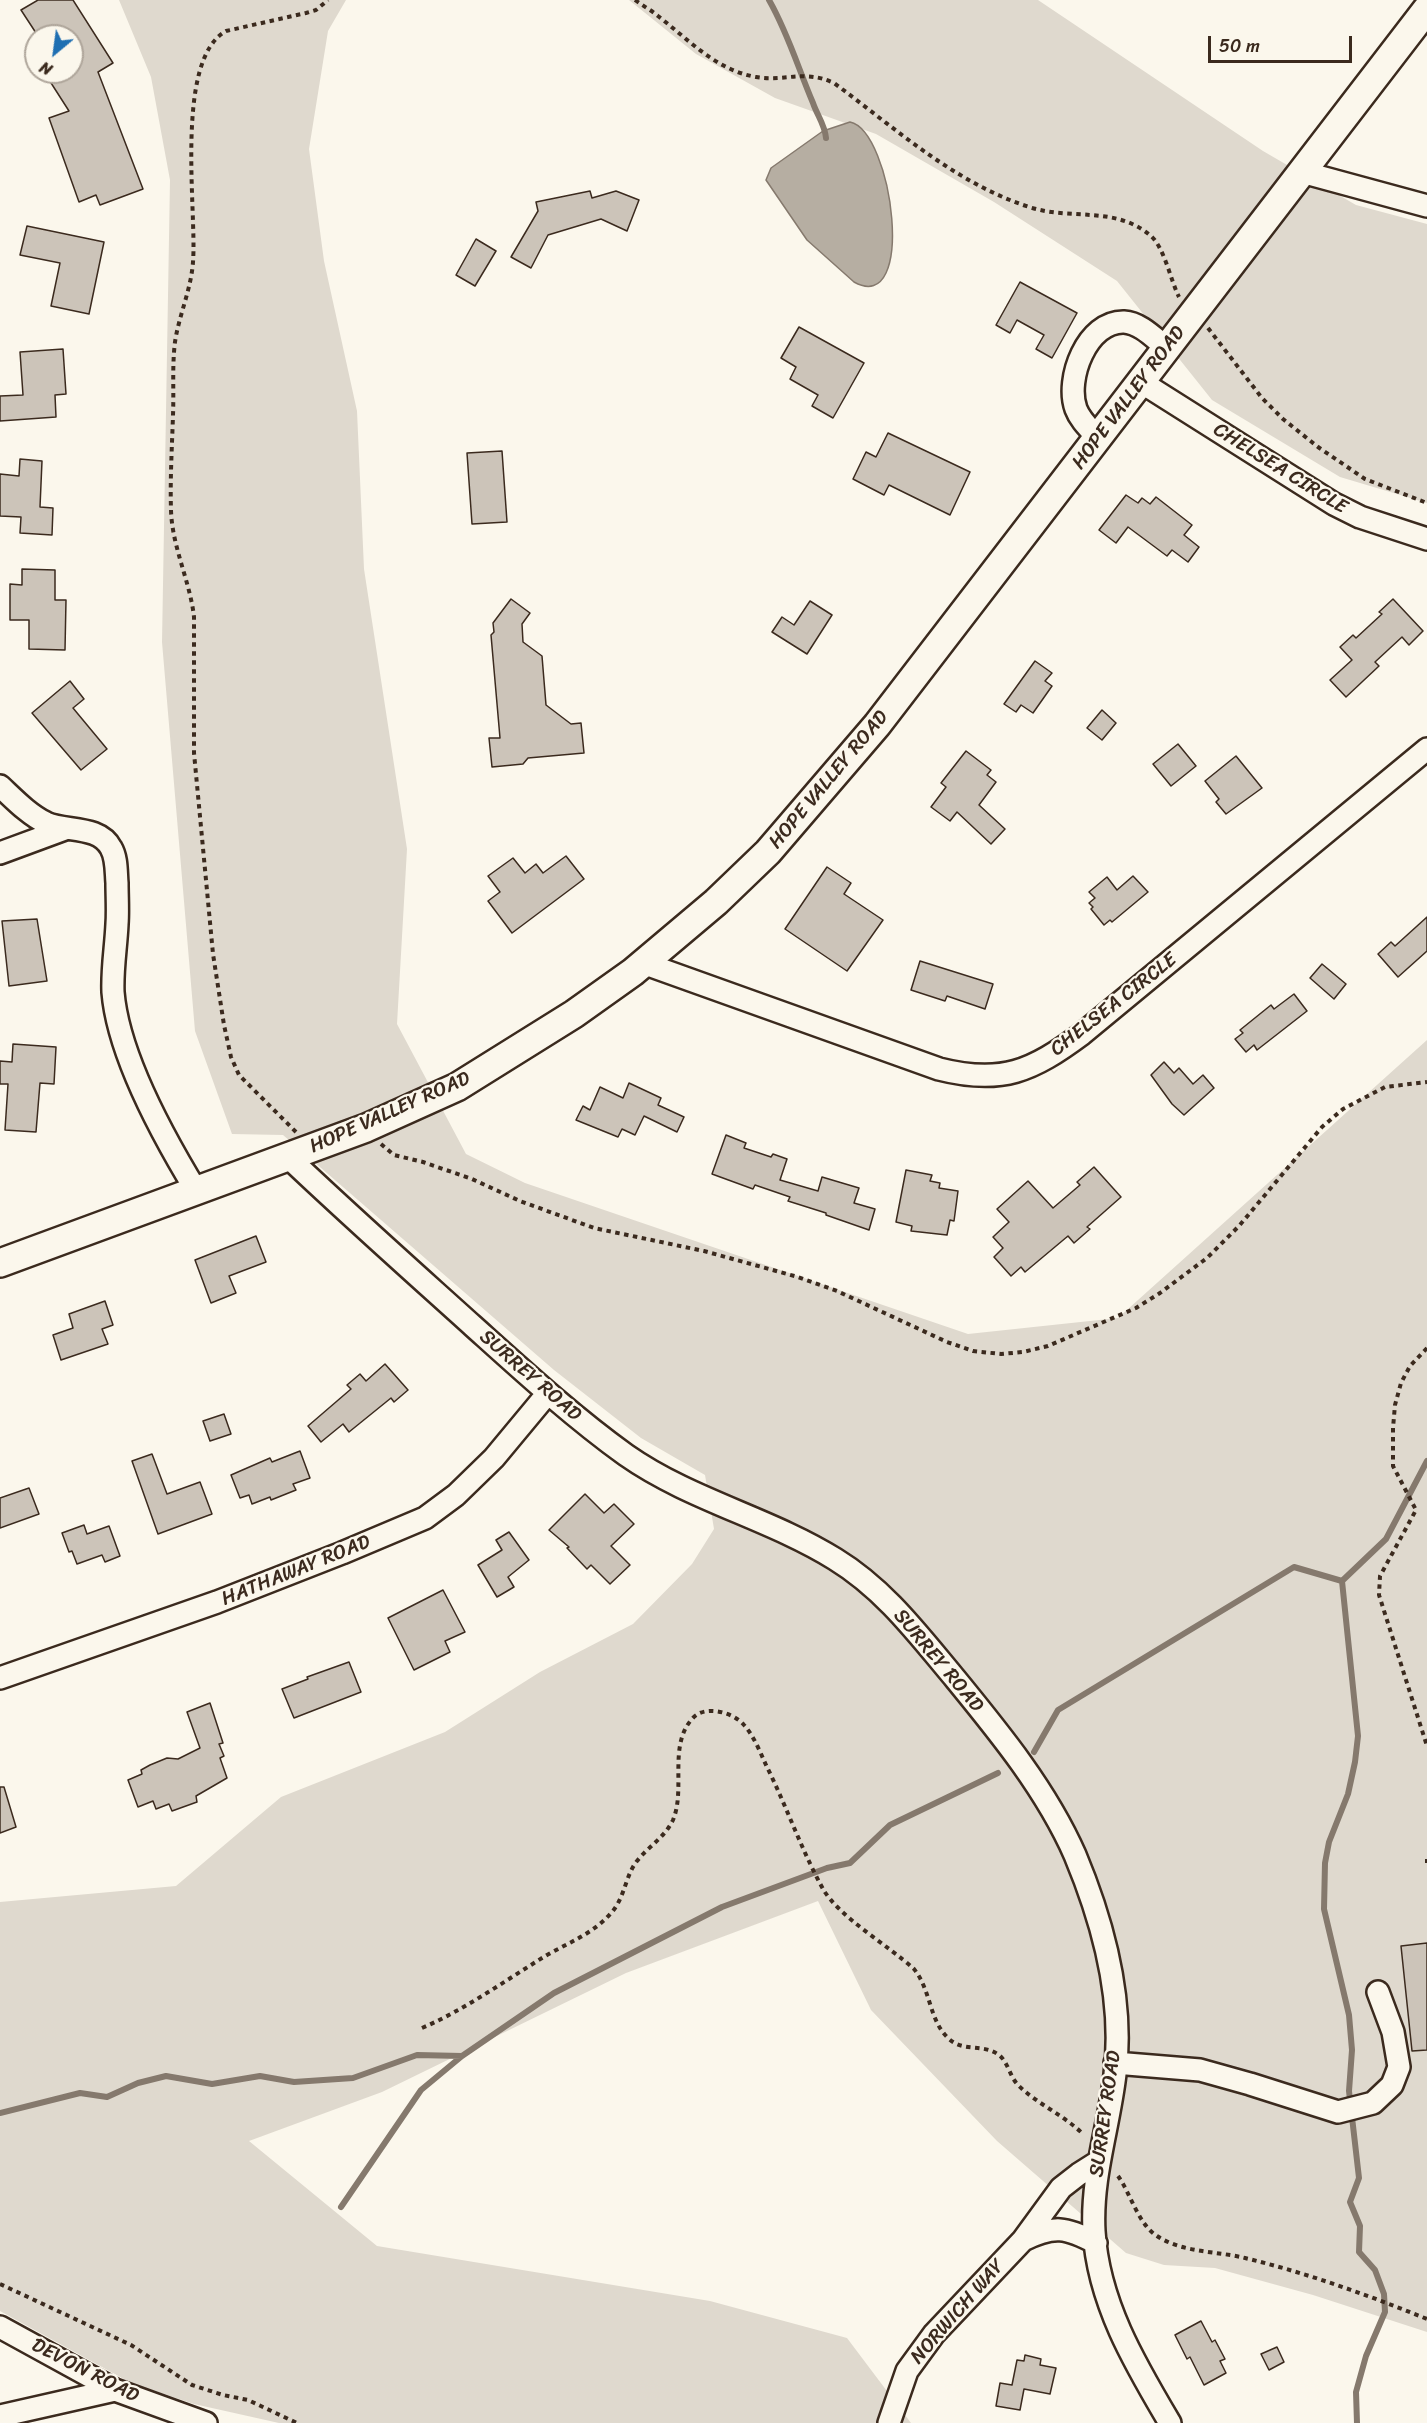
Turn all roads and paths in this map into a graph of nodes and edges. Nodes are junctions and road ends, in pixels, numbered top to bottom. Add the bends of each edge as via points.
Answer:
1 (328, 0) edge
2 (635, 0) edge
3 (1427, 9) edge
4 (1302, 172) junction
5 (1427, 206) edge
6 (1179, 298) dead end
7 (1202, 320) dead end
8 (1167, 348) junction
9 (1141, 382) junction
10 (1098, 438) junction
11 (1427, 503) edge
12 (1427, 539) edge
13 (1427, 749) edge
14 (0, 786) edge
15 (65, 829) junction
16 (0, 853) edge
17 (643, 963) junction
18 (1427, 1082) edge
19 (374, 1137) dead end
20 (294, 1147) junction
21 (196, 1192) junction
22 (0, 1263) edge
23 (1427, 1348) edge
24 (548, 1393) junction
25 (0, 1678) edge
26 (1427, 1746) edge
27 (1378, 1992) dead end
28 (422, 2028) dead end
29 (1115, 2063) junction
30 (1089, 2140) dead end
31 (1098, 2162) junction
32 (1117, 2174) dead end
33 (1023, 2240) junction
34 (1096, 2243) junction
35 (0, 2284) edge
36 (1427, 2319) edge
37 (0, 2327) edge
38 (115, 2390) junction
39 (0, 2416) edge
40 (206, 2423) edge
41 (297, 2423) edge
42 (889, 2423) edge
43 (1170, 2423) edge

1 - 20 path via 316,10 226,31 209,47 197,83 190,155 193,265 175,342 171,512 193,610 194,753 217,984 231,1057 239,1075
2 - 6 path via 734,72 760,78 808,75 834,83 927,153 997,193 1053,213 1111,216 1128,222 1152,237 1161,248
3 - 4 main road, HOPE VALLEY ROAD
4 - 5 street
4 - 8 main road, HOPE VALLEY ROAD
7 - 11 path via 1283,419 1365,479
8 - 9 main road, HOPE VALLEY ROAD
8 - 10 street via 1143,329 1125,322 1107,327 1088,345 1076,370 1073,396 1080,417
9 - 10 main road, HOPE VALLEY ROAD
9 - 12 street, CHELSEA CIRCLE via 1334,504 1360,518
10 - 17 main road, HOPE VALLEY ROAD via 877,725 814,800 740,880
13 - 17 street, CHELSEA CIRCLE via 1082,1034 1040,1062 1004,1075 982,1077 939,1069
14 - 15 street via 30,813
15 - 16 street
15 - 21 street via 100,836 111,847 116,863 118,921 113,969 120,1032 144,1094
17 - 20 main road, HOPE VALLEY ROAD via 574,1014 456,1087 366,1128
18 - 19 path via 1385,1088 1343,1109 1322,1126 1239,1226 1207,1258 1160,1293 1136,1308 1048,1346 1001,1354 947,1342 798,1277 704,1251 594,1228 472,1179 394,1155
20 - 21 main road, HOPE VALLEY ROAD
20 - 24 street, SURREY ROAD via 350,1216
21 - 22 main road, HOPE VALLEY ROAD
23 - 26 path via 1410,1366 1395,1405 1393,1467 1416,1510 1380,1576 1379,1595
24 - 25 street, HATHAWAY ROAD via 494,1458 425,1518 217,1602
24 - 29 street, SURREY ROAD via 651,1471 834,1558 876,1589 910,1624 1003,1740 1063,1830 1105,1944 1115,2014
27 - 29 street via 1393,2032 1399,2067 1392,2085 1373,2103 1338,2112 1200,2070
28 - 30 path via 596,1928 609,1916 621,1899 636,1862 674,1819 682,1738 692,1718 715,1711 744,1724 823,1889 840,1909 914,1969 947,2038 961,2048 990,2050 999,2055 1019,2086 1071,2121
29 - 31 street, SURREY ROAD
31 - 33 street, NORWICH WAY via 1061,2188
31 - 34 street, SURREY ROAD
32 - 36 path via 1144,2222 1158,2237 1190,2248 1273,2265
33 - 34 street, NORWICH WAY via 1059,2228
33 - 42 street, NORWICH WAY via 934,2334 908,2371
34 - 43 street, SURREY ROAD via 1113,2316
35 - 41 path via 131,2345 192,2385 248,2400
37 - 38 street, DEVON ROAD
38 - 39 street
38 - 40 street, DEVON ROAD

